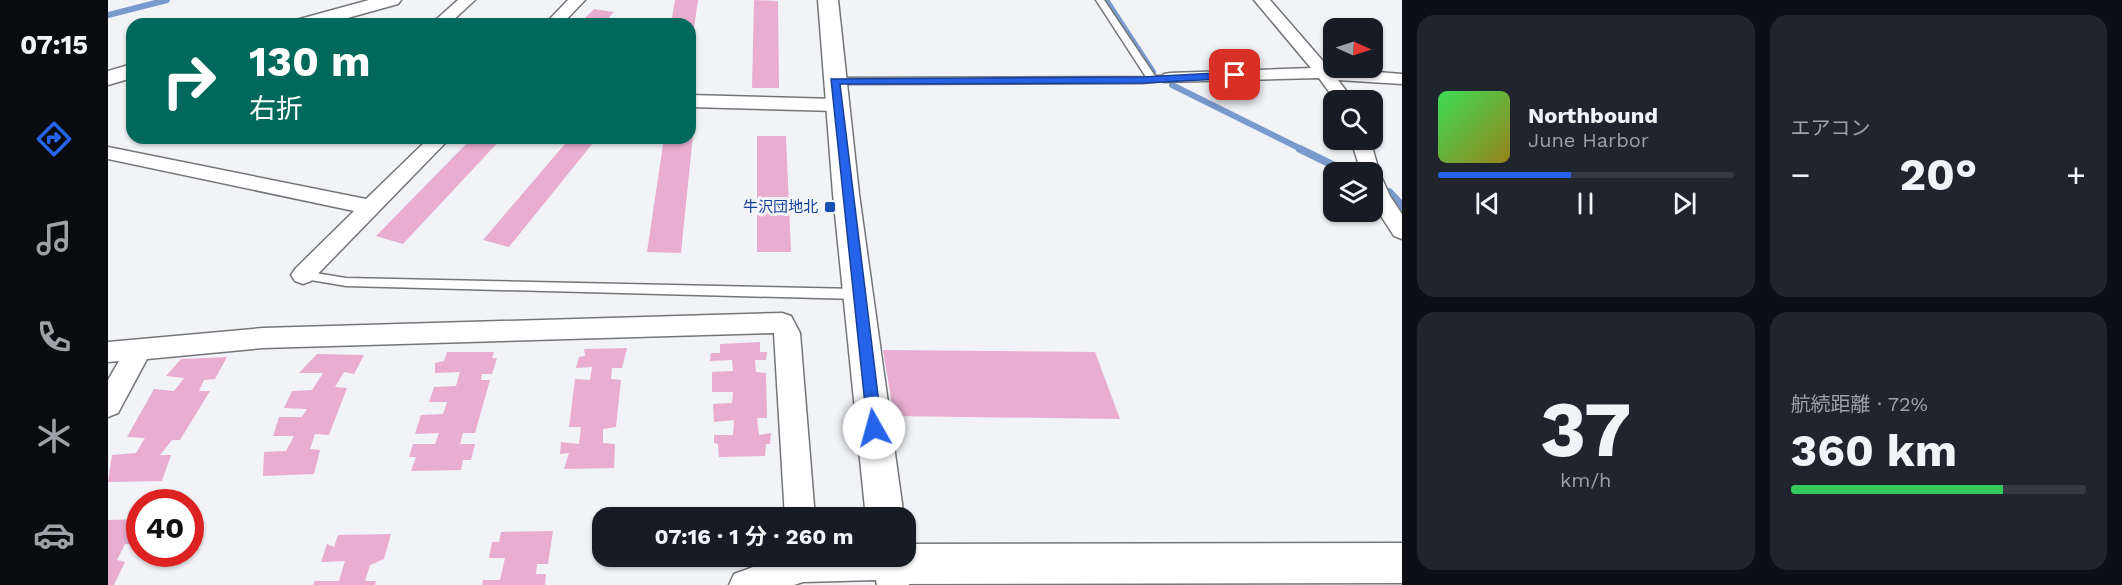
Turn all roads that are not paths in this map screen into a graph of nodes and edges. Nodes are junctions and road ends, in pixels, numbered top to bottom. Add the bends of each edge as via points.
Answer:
1 (391, 0) edge
2 (467, 0) edge
3 (577, 0) edge
4 (828, 0) edge
5 (1100, 0) edge
6 (1262, 0) edge
7 (325, 18) edge
8 (446, 18) edge
9 (560, 18) edge
10 (126, 73) edge
11 (1322, 73) junction
12 (108, 78) edge
13 (1161, 78) junction
14 (1402, 79) edge
15 (1336, 90) edge
16 (835, 93) junction
17 (696, 101) edge
18 (434, 144) edge
19 (108, 153) edge
20 (1383, 202) edge
21 (371, 207) junction
22 (1402, 231) edge
23 (303, 275) joint
24 (857, 294) junction
25 (139, 349) junction
26 (108, 352) edge
27 (108, 405) edge
28 (799, 507) edge
29 (884, 507) edge
30 (1402, 564) edge
31 (788, 567) edge
32 (869, 567) edge
33 (891, 569) edge
34 (745, 585) edge

1 - 7 street
2 - 8 street
3 - 9 street
4 - 16 street
5 - 13 lane
6 - 11 street
10 - 12 street
11 - 13 street
11 - 14 street
11 - 15 street
13 - 16 lane
16 - 17 street
16 - 24 street
18 - 21 street
19 - 21 street
20 - 22 street
21 - 23 street
23 - 24 lane via 346,282
24 - 29 street
25 - 26 street
25 - 27 street
25 - 28 street via 262,338 782,323 787,333
30 - 33 street
31 - 34 street
32 - 33 street

